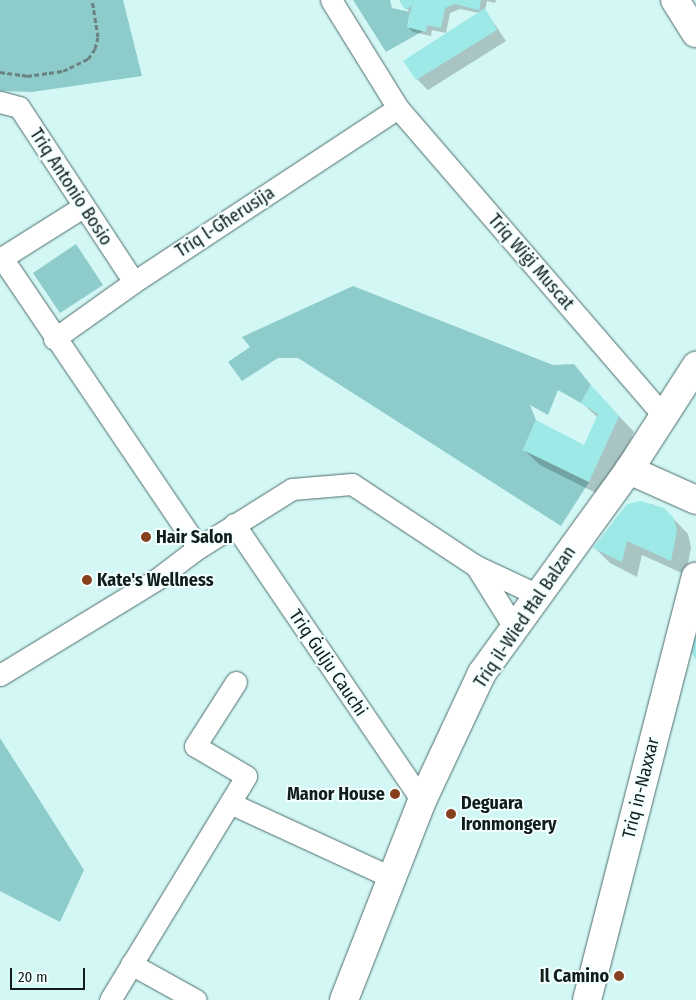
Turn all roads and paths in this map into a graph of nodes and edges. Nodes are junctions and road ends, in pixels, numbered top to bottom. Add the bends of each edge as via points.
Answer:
1 (92, 0) edge
2 (331, 0) edge
3 (676, 0) edge
4 (696, 33) edge
5 (0, 72) edge
6 (0, 102) edge
7 (398, 108) junction
8 (84, 206) junction
9 (1, 258) edge
10 (134, 282) junction
11 (54, 339) junction
12 (696, 366) edge
13 (664, 416) junction
14 (629, 470) junction
15 (696, 500) edge
16 (234, 524) junction
17 (198, 548) junction
18 (476, 566) junction
19 (696, 577) edge
20 (538, 595) junction
21 (514, 627) junction
22 (0, 675) edge
23 (236, 682) dead end
24 (422, 802) junction
25 (232, 804) junction
26 (393, 878) junction
27 (131, 964) junction
28 (110, 1000) edge
29 (196, 1000) edge
30 (344, 1000) edge
31 (587, 1000) edge

1 - 5 path via 98,37 88,59 63,71 27,76
2 - 7 street, Triq Wiġi Muscat
3 - 4 main road
6 - 8 street, Triq Antonio Bosio via 19,107
7 - 10 street, Triq l-Għerusija
7 - 13 street, Triq Wiġi Muscat
8 - 9 street
8 - 10 street, Triq Antonio Bosio
9 - 11 street
10 - 11 street, Triq l-Għerusija
11 - 17 street
12 - 13 main road, Triq il-Wied Ħal Balzan
13 - 14 main road, Triq il-Wied Ħal Balzan
14 - 15 main road
14 - 20 main road, Triq il-Wied Ħal Balzan
16 - 17 street
16 - 18 street via 292,489 352,484
16 - 24 street, Triq Ġulju Cauchi
17 - 22 street via 157,579
18 - 20 street
18 - 21 street
19 - 31 main road, Triq in-Naxxar
20 - 21 main road, Triq il-Wied Ħal Balzan
21 - 24 main road, Triq il-Wied Ħal Balzan via 482,673
23 - 25 street via 195,746 246,776
24 - 26 main road, Triq il-Wied Ħal Balzan
25 - 26 street
25 - 27 street
26 - 30 main road, Triq il-Wied Ħal Balzan
27 - 28 street
27 - 29 street

